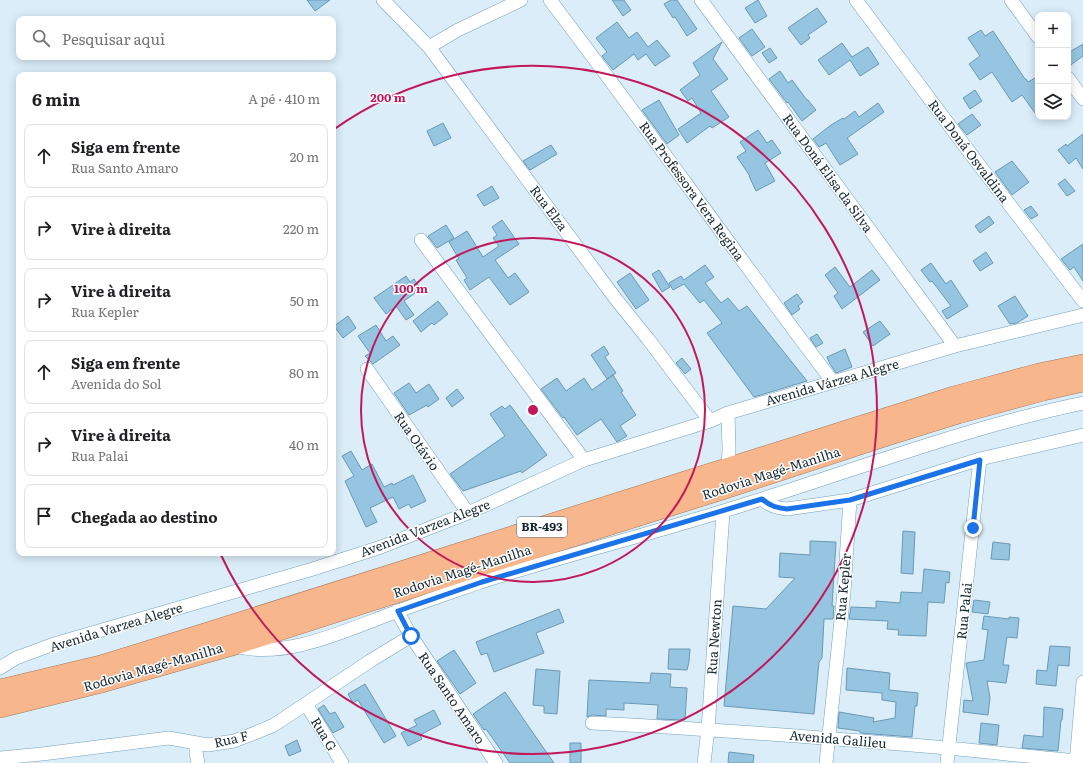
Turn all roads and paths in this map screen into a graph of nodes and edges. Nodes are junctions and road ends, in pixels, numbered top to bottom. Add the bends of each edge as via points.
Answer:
1 (383, 0) edge
2 (521, 0) edge
3 (550, 0) edge
4 (701, 0) edge
5 (856, 0) edge
6 (1011, 0) edge
7 (1035, 33) edge
8 (429, 47) junction
9 (1071, 82) edge
10 (1083, 99) edge
11 (421, 240) dead end
12 (1083, 301) edge
13 (1083, 315) edge
14 (955, 346) junction
15 (1083, 365) edge
16 (367, 369) dead end
17 (1083, 381) edge
18 (833, 382) junction
19 (1083, 403) edge
20 (728, 413) junction
21 (710, 421) junction
22 (1083, 435) edge
23 (584, 460) junction
24 (980, 460) junction
25 (728, 469) junction
26 (762, 499) junction
27 (850, 500) junction
28 (723, 512) junction
29 (468, 513) junction
30 (398, 611) junction
31 (411, 636) junction
32 (232, 645) junction
33 (0, 668) edge
34 (1083, 682) edge
35 (0, 690) edge
36 (306, 704) junction
37 (0, 707) edge
38 (592, 723) dead end
39 (708, 729) junction
40 (828, 738) junction
41 (196, 743) junction
42 (948, 748) junction
43 (0, 758) edge
44 (46, 758) edge
45 (1078, 762) edge
46 (198, 763) edge
47 (342, 763) edge
48 (496, 763) edge
49 (704, 763) edge
50 (826, 763) edge
51 (947, 763) edge

1 - 8 street, Rua Elza
2 - 8 street
3 - 18 street, Rua Professora Vera Regina
4 - 14 street, Rua Doná Elisa da Silva
5 - 12 street, Rua Doná Osvaldina
6 - 7 street
8 - 21 street, Rua Elza
9 - 10 street
11 - 23 street
13 - 14 street, Avenida Várzea Alegre
14 - 18 street, Avenida Várzea Alegre
15 - 25 highway, Rodovia Magé-Manilha / BR-493 via 954,397
16 - 29 street, Rua Otávio
17 - 32 highway, Rodovia Magé-Manilha / BR-493 via 887,435
18 - 20 street, Avenida Várzea Alegre
19 - 26 street via 1021,417 945,439
20 - 21 street, Avenida Várzea Alegre
20 - 25 street
21 - 23 street, Avenida Várzea Alegre
22 - 24 street
23 - 29 street, Avenida Varzea Alegre
24 - 27 street
24 - 42 street, Rua Palai
25 - 35 highway, Rodovia Magé-Manilha / BR-493 via 101,666
26 - 27 street via 771,506 787,509
26 - 28 street
27 - 40 street, Rua Kepler via 844,592
28 - 30 street via 482,582
28 - 39 street, Rua Newton
29 - 33 street, Avenida Varzea Alegre via 359,554 54,644 16,658
30 - 31 street, Rua Santo Amaro
30 - 32 street via 351,629 288,648 256,650
31 - 36 street, Rua F
31 - 48 street, Rua Santo Amaro
32 - 37 highway, Rodovia Magé-Manilha / BR-493
34 - 45 street
36 - 41 street, Rua F via 274,725 234,741 218,744
36 - 47 street, Rua G
38 - 39 street, Avenida Galileu
39 - 40 street, Avenida Galileu
39 - 49 street, Rua Newton
40 - 42 street, Avenida Galileu
40 - 50 street, Rua Kepler
41 - 44 street, Rua F via 169,738
41 - 46 street
42 - 45 street, Avenida Galileu
42 - 51 street, Rua Palai
43 - 44 street, Rua F

